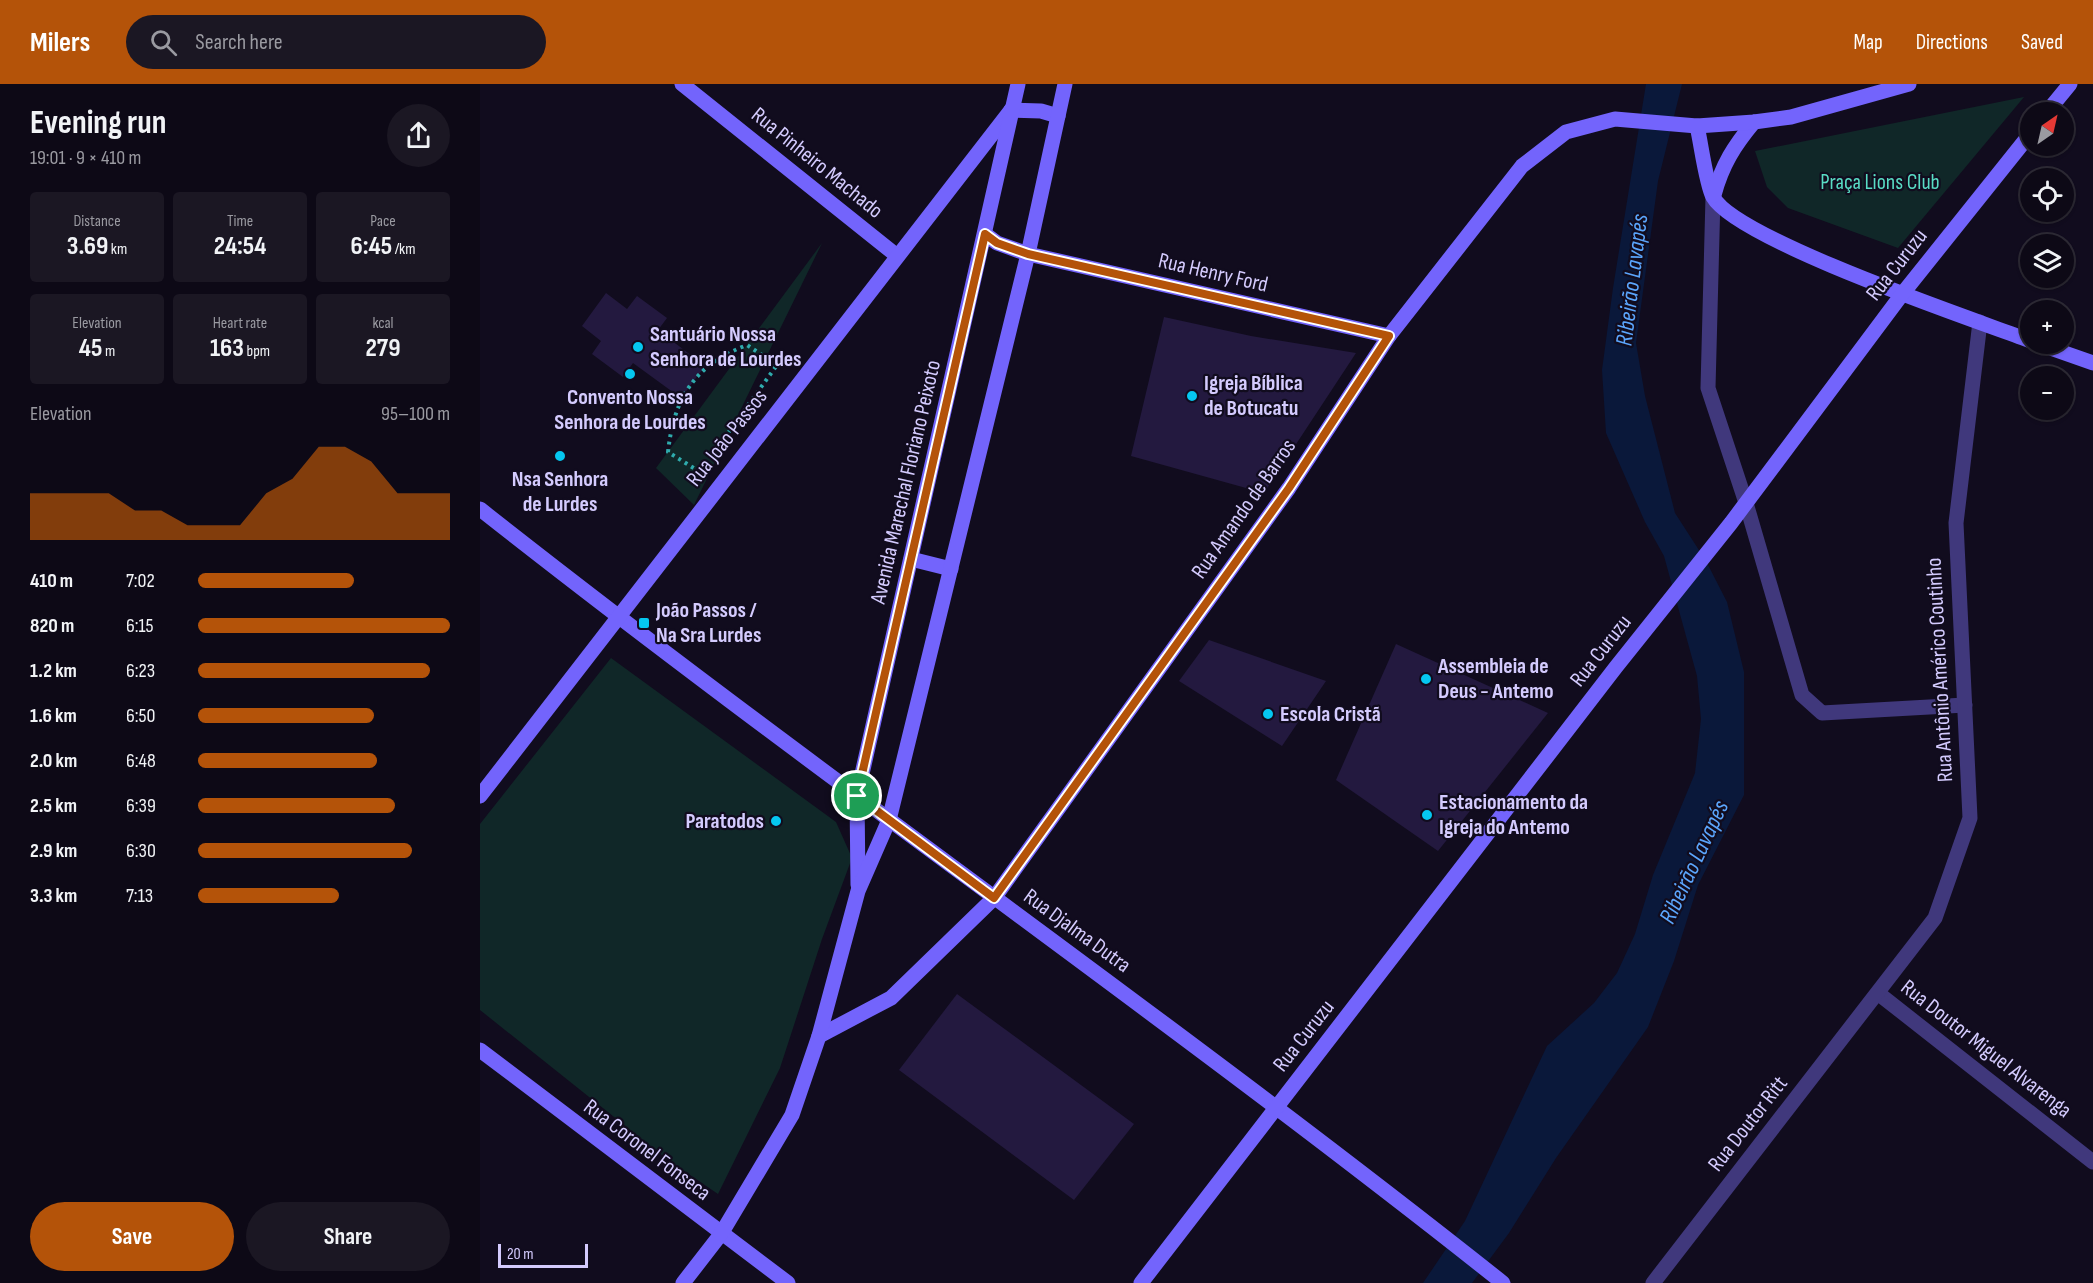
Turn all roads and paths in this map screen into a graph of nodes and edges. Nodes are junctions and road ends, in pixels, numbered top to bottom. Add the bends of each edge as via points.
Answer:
1 (682, 84) edge
2 (1018, 84) edge
3 (1065, 84) edge
4 (1909, 84) edge
5 (2070, 84) edge
6 (2055, 102) edge
7 (1011, 110) junction
8 (1058, 116) junction
9 (1754, 122) junction
10 (1691, 126) junction
11 (2020, 147) edge
12 (1713, 197) junction
13 (985, 234) junction
14 (1028, 254) junction
15 (896, 255) junction
16 (1903, 293) junction
17 (1980, 322) junction
18 (1389, 336) junction
19 (2020, 336) edge
20 (2067, 354) edge
21 (2093, 363) edge
22 (741, 415) junction
23 (761, 431) junction
24 (713, 454) dead end
25 (706, 464) dead end
26 (1746, 503) junction
27 (480, 509) edge
28 (911, 559) junction
29 (951, 569) junction
30 (617, 617) junction
31 (1965, 705) junction
32 (480, 796) edge
33 (857, 796) junction
34 (889, 820) junction
35 (858, 891) junction
36 (994, 898) junction
37 (1879, 994) junction
38 (819, 1036) junction
39 (480, 1050) edge
40 (1278, 1106) junction
41 (2093, 1162) edge
42 (721, 1234) junction
43 (1503, 1282) edge
44 (683, 1283) edge
45 (788, 1283) edge
46 (1142, 1283) edge
47 (1653, 1283) edge

1 - 15 street, Rua Pinheiro Machado
2 - 7 street, Avenida Marechal Floriano Peixoto
3 - 8 street, Avenida Marechal Floriano Peixoto
4 - 9 street via 1791,117
5 - 6 street
7 - 8 street via 1024,108
7 - 13 street, Avenida Marechal Floriano Peixoto
7 - 15 street, Rua João Passos
8 - 14 street, Avenida Marechal Floriano Peixoto
9 - 10 street
9 - 12 street via 1732,148 1720,170
10 - 12 street
10 - 18 street, Rua Amando de Barros via 1615,119 1566,132 1522,166
11 - 16 street, Rua Curuzu
12 - 16 street via 1735,219 1763,236
12 - 26 street via 1708,388
13 - 14 street, Rua Henry Ford via 997,243
13 - 28 street, Avenida Marechal Floriano Peixoto
14 - 18 street, Rua Henry Ford
14 - 29 street, Avenida Marechal Floriano Peixoto
15 - 23 street, Rua João Passos
16 - 17 street
16 - 26 street, Rua Curuzu
17 - 19 street
17 - 31 street, Rua Antônio Américo Coutinho via 1956,523
18 - 36 street, Rua Amando de Barros via 1289,488
20 - 21 street
22 - 23 path
22 - 24 path
22 - 25 path via 777,365 747,345 704,367 683,397 671,424 668,452 699,473
23 - 30 street, Rua João Passos
26 - 31 street via 1802,695 1822,714
26 - 40 street, Rua Curuzu
27 - 30 street, Rua Djalma Dutra
28 - 29 street
28 - 33 street, Avenida Marechal Floriano Peixoto
29 - 34 street, Avenida Marechal Floriano Peixoto
30 - 32 street, Rua João Passos
30 - 33 street, Rua Djalma Dutra
31 - 37 street, Rua Antônio Américo Coutinho via 1970,818 1935,918
33 - 34 street, Rua Djalma Dutra
33 - 35 street, Avenida Marechal Floriano Peixoto
34 - 35 street, Avenida Marechal Floriano Peixoto
34 - 36 street, Rua Djalma Dutra
35 - 38 street, Avenida Marechal Floriano Peixoto
36 - 38 street, Rua Amando de Barros via 891,998
36 - 40 street, Rua Djalma Dutra
37 - 41 street, Rua Doutor Miguel Alvarenga
37 - 47 street, Rua Doutor Ritt
38 - 42 street, Avenida Marechal Floriano Peixoto via 792,1115
39 - 42 street, Rua Coronel Fonseca
40 - 43 street, Rua Djalma Dutra
40 - 46 street, Rua Curuzu
42 - 44 street
42 - 45 street, Rua Coronel Fonseca

